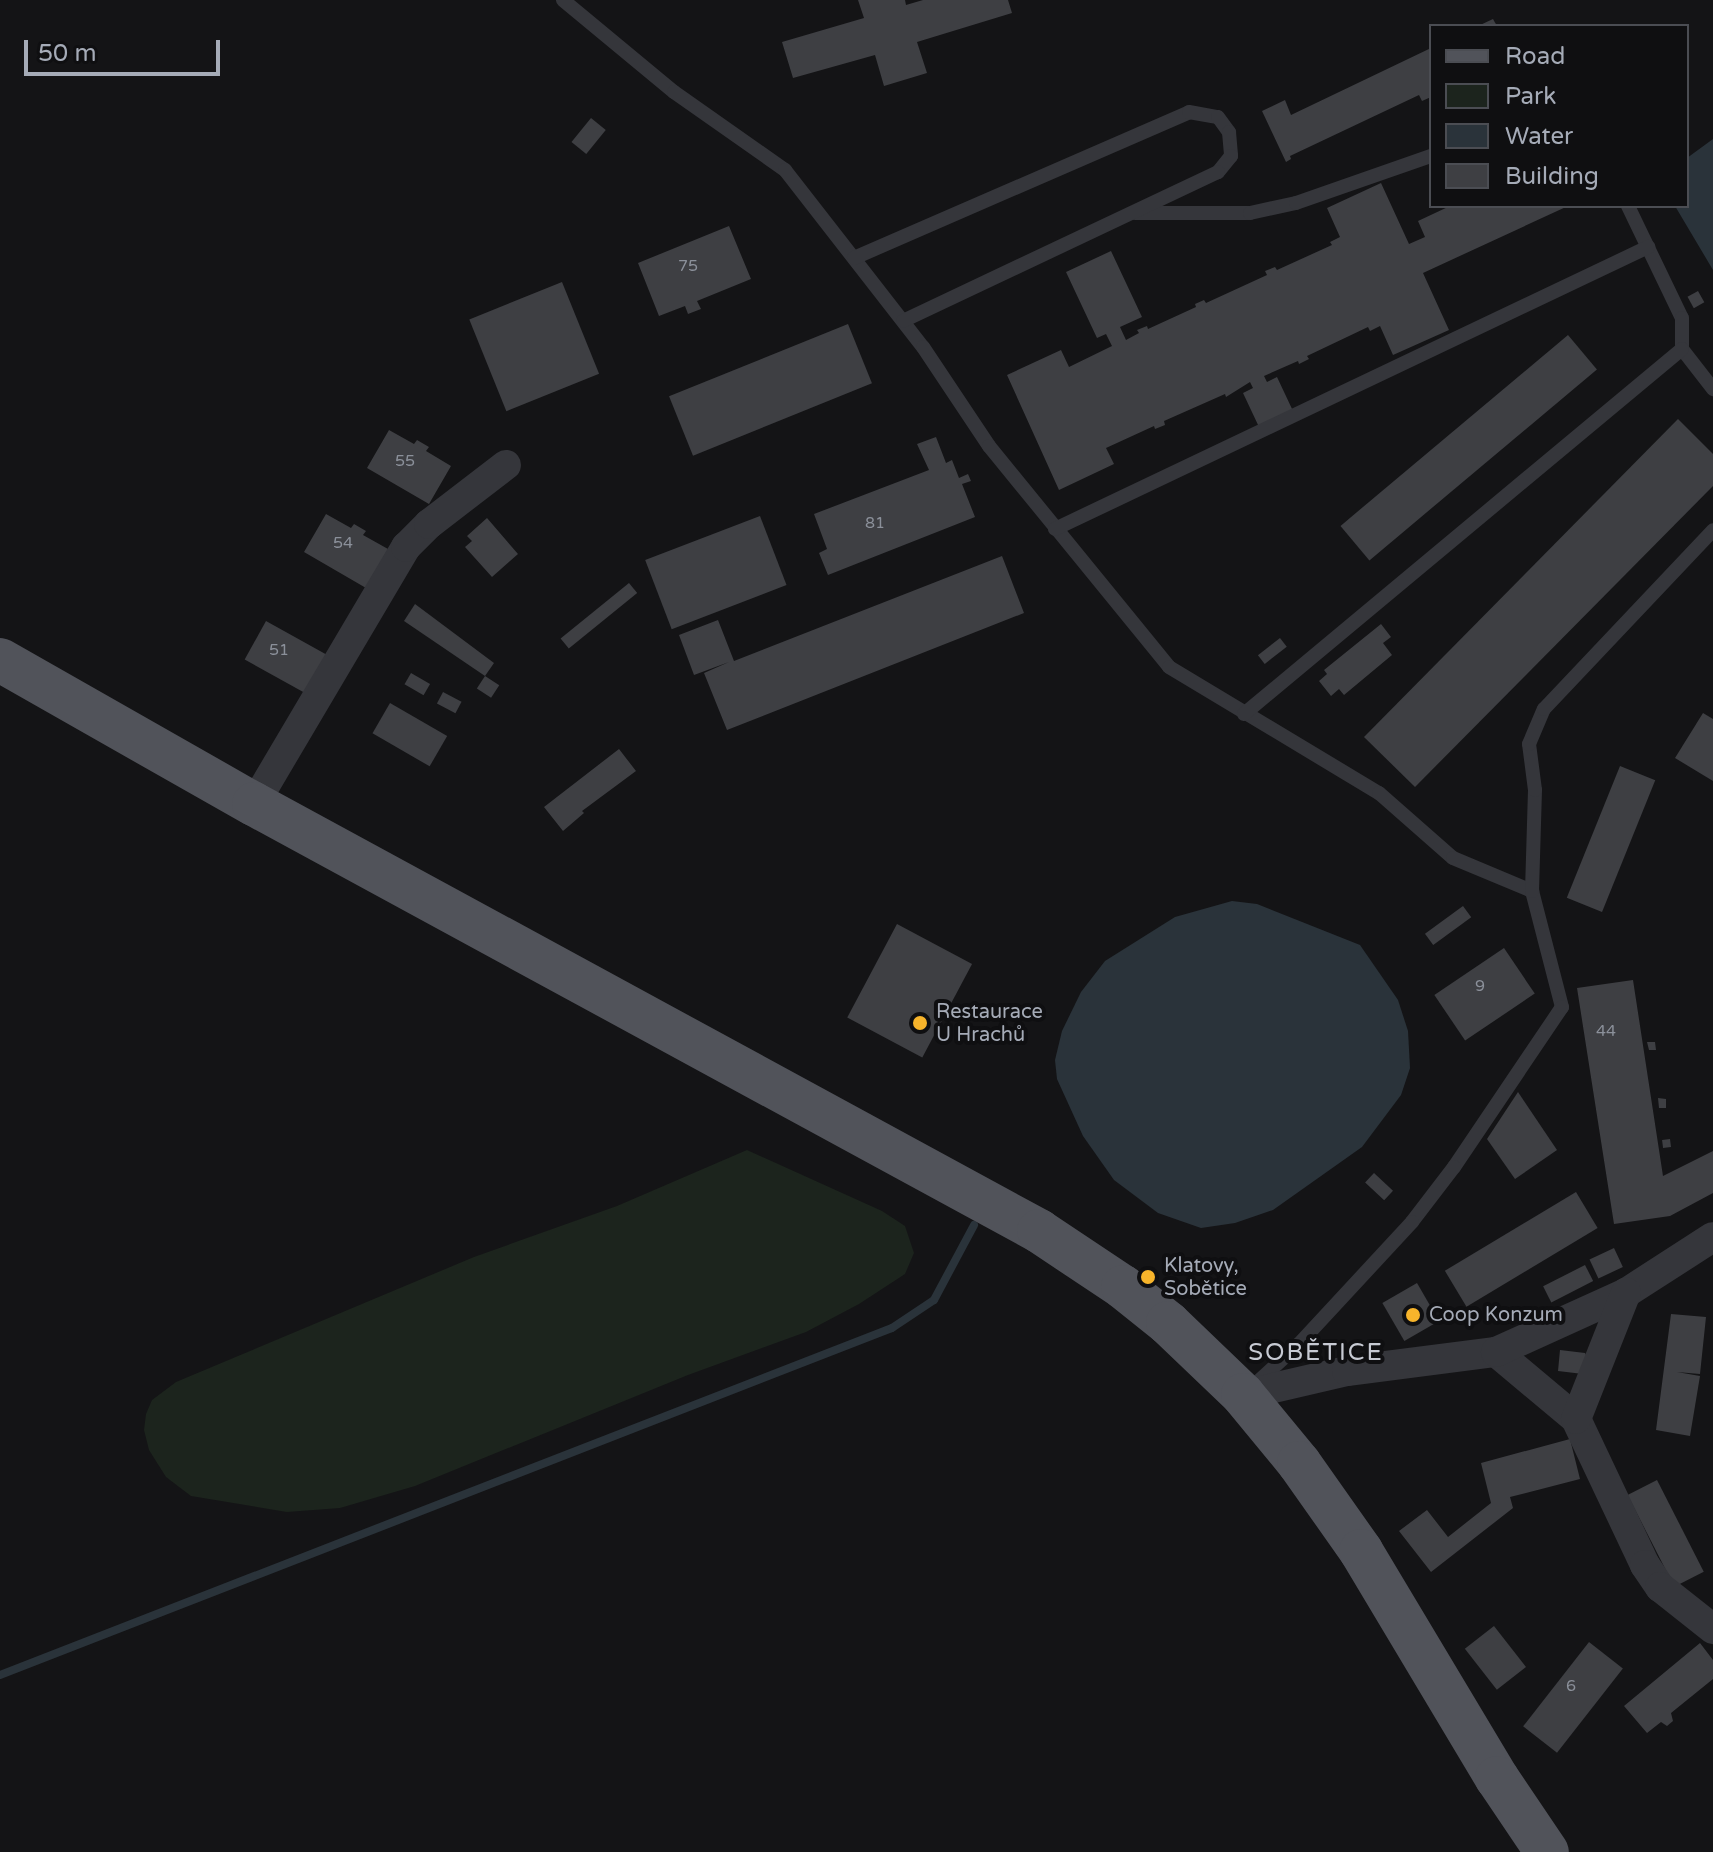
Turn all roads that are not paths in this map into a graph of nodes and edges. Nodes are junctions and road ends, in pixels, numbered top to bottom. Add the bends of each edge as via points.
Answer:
1 (563, 0) edge
2 (1429, 157) edge
3 (1629, 208) edge
4 (1131, 213) junction
5 (1648, 247) junction
6 (854, 258) junction
7 (903, 321) junction
8 (1682, 349) junction
9 (1713, 389) edge
10 (506, 465) dead end
11 (1055, 529) junction
12 (1713, 530) edge
13 (0, 660) edge
14 (1244, 714) junction
15 (254, 804) junction
16 (1532, 891) junction
17 (1713, 1237) edge
18 (1626, 1293) junction
19 (1496, 1352) junction
20 (1243, 1395) junction
21 (1576, 1419) junction
22 (1713, 1629) edge
23 (1547, 1852) edge

1 - 6 lane via 674,92 785,170
2 - 4 lane via 1296,203 1250,213
3 - 5 lane
4 - 6 lane via 1218,172 1231,156 1229,132 1218,117 1189,112
4 - 7 lane
5 - 8 lane via 1682,318
5 - 11 lane
6 - 7 lane
7 - 11 lane via 989,446
8 - 9 lane
8 - 14 lane
10 - 15 street via 406,547
11 - 14 lane via 1169,667
12 - 16 lane via 1544,709 1529,744 1535,790
13 - 15 main road
14 - 16 lane via 1379,793 1453,858
15 - 20 main road via 1039,1231 1168,1323
16 - 20 lane via 1562,1007 1412,1222 1299,1344
17 - 18 street
18 - 19 street
18 - 21 street
19 - 20 street via 1347,1371
19 - 21 street
20 - 23 main road via 1361,1551
21 - 22 street via 1645,1565 1660,1587

